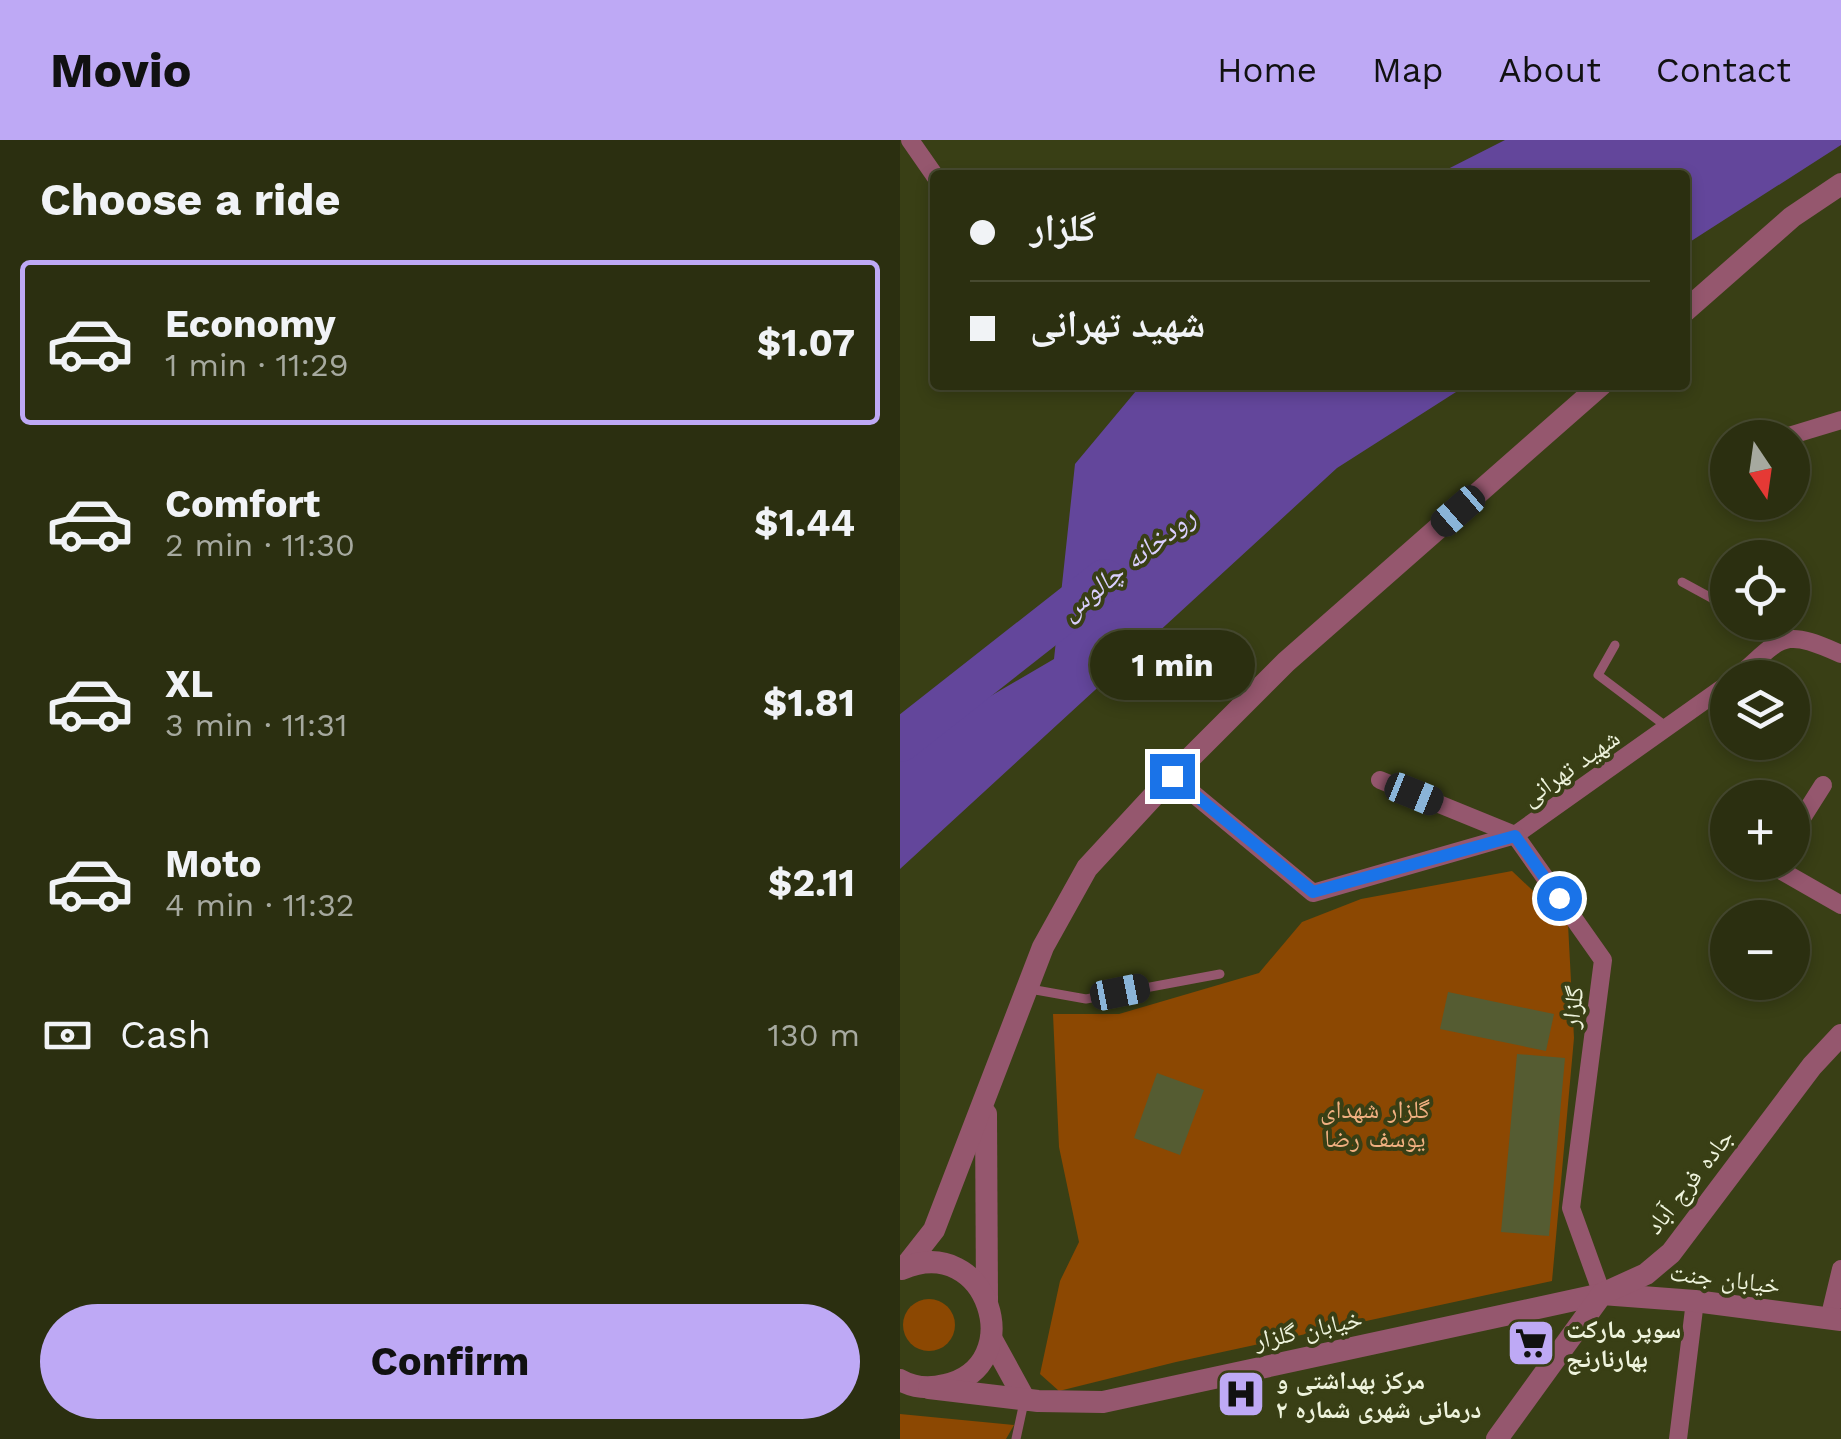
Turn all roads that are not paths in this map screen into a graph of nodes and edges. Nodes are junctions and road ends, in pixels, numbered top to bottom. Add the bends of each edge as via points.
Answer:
1 (910, 140) edge
2 (931, 170) edge
3 (1841, 184) edge
4 (1690, 307) edge
5 (1595, 390) edge
6 (1841, 420) edge
7 (1810, 429) edge
8 (1682, 582) dead end
9 (1710, 598) edge
10 (1780, 640) edge
11 (1809, 640) edge
12 (1615, 645) dead end
13 (1841, 654) edge
14 (1757, 660) edge
15 (1710, 697) edge
16 (1669, 728) junction
17 (1172, 776) junction
18 (1380, 780) dead end
19 (1823, 786) dead end
20 (1810, 806) edge
21 (1515, 836) junction
22 (1797, 880) edge
23 (1841, 906) edge
24 (1220, 974) dead end
25 (1027, 988) junction
26 (1841, 1036) edge
27 (986, 1100) junction
28 (903, 1269) edge
29 (1841, 1269) edge
30 (1602, 1294) junction
31 (987, 1300) junction
32 (1695, 1300) junction
33 (1835, 1320) edge
34 (991, 1338) junction
35 (909, 1384) edge
36 (1025, 1400) junction
37 (1016, 1439) edge
38 (1497, 1439) edge
39 (1678, 1439) edge

1 - 2 street
3 - 4 street via 1792,217
5 - 17 street via 1286,662
6 - 7 street
8 - 9 lane
10 - 14 street
11 - 13 street
12 - 16 lane via 1598,675
15 - 16 street, شهید تهرانی
16 - 21 street, شهید تهرانی
17 - 21 street, شهید تهرانی via 1313,892
17 - 25 street via 1087,868
18 - 21 street
19 - 20 street
21 - 30 street, گلزار via 1603,960 1571,1208
22 - 23 street
24 - 25 lane via 1086,999
25 - 27 street
26 - 30 street, جاده فرج آباد via 1671,1252 1646,1274
27 - 28 street via 934,1230
27 - 31 street
28 - 31 street via 944,1264 962,1271
29 - 33 street
30 - 32 street, خیابان جنت
30 - 36 street, خیابان گلزار via 1103,1402
30 - 38 street, جاده فرج آباد
31 - 34 street
32 - 33 street, خیابان جنت
32 - 39 street
34 - 35 street via 969,1374 950,1384
34 - 36 street
35 - 36 street, خیابان گلزار
36 - 37 lane

